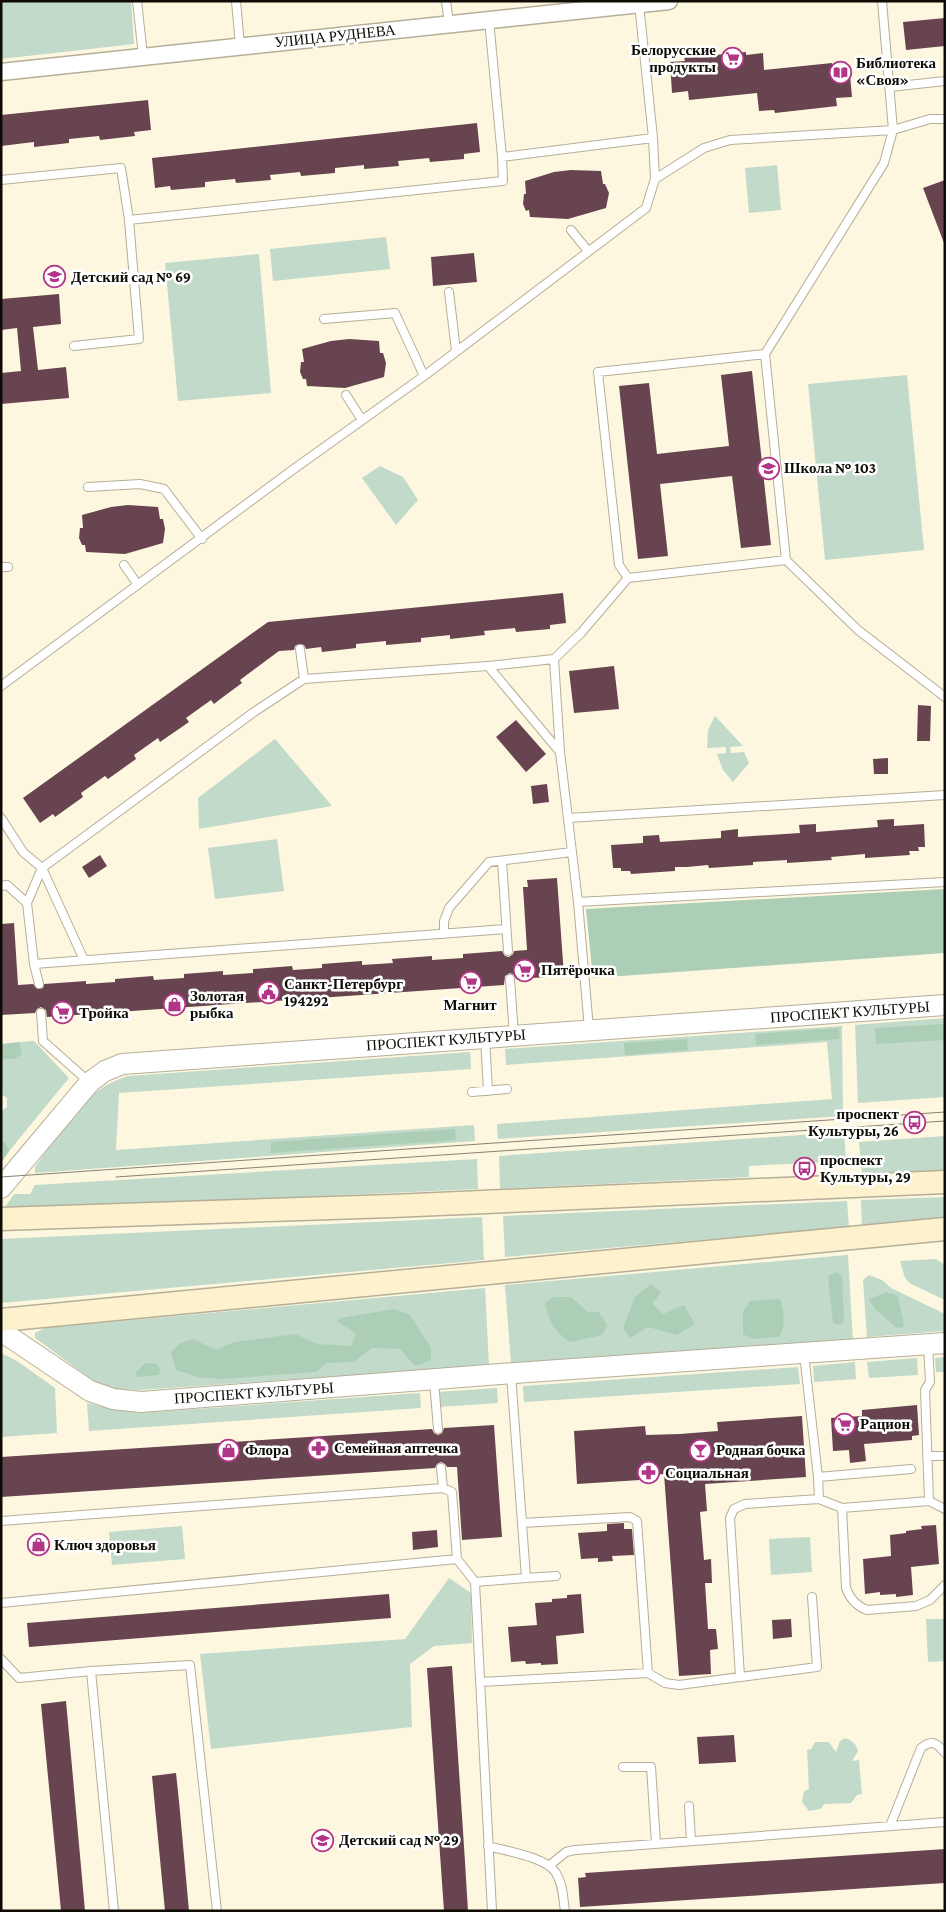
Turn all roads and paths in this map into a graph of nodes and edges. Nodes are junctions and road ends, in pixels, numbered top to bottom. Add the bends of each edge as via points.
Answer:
1 (137, 1) edge
2 (236, 1) edge
3 (446, 1) edge
4 (669, 1) edge
5 (882, 1) edge
6 (639, 4) junction
7 (584, 6) edge
8 (489, 20) junction
9 (449, 24) junction
10 (240, 46) junction
11 (142, 56) junction
12 (1, 72) edge
13 (945, 80) edge
14 (890, 87) junction
15 (945, 119) edge
16 (893, 130) junction
17 (653, 138) junction
18 (502, 157) junction
19 (655, 179) junction
20 (1, 180) edge
21 (129, 220) junction
22 (571, 230) dead end
23 (588, 251) junction
24 (449, 292) dead end
25 (324, 319) dead end
26 (74, 346) dead end
27 (456, 351) junction
28 (764, 354) junction
29 (424, 376) junction
30 (346, 395) dead end
31 (362, 420) junction
32 (88, 487) dead end
33 (202, 539) junction
34 (786, 560) junction
35 (124, 564) dead end
36 (628, 578) junction
37 (138, 585) junction
38 (300, 649) dead end
39 (554, 659) junction
40 (488, 666) junction
41 (304, 679) junction
42 (1, 686) edge
43 (945, 697) edge
44 (560, 752) junction
45 (945, 795) edge
46 (1, 818) edge
47 (568, 818) junction
48 (572, 852) junction
49 (502, 861) junction
50 (42, 868) junction
51 (945, 882) edge
52 (1, 886) edge
53 (578, 902) junction
54 (27, 903) junction
55 (506, 929) junction
56 (444, 934) junction
57 (508, 951) dead end
58 (84, 960) junction
59 (34, 964) junction
60 (510, 979) dead end
61 (38, 984) dead end
62 (945, 1005) edge
63 (41, 1013) dead end
64 (589, 1031) junction
65 (514, 1035) junction
66 (485, 1037) junction
67 (90, 1082) junction
68 (507, 1089) dead end
69 (488, 1091) junction
70 (472, 1092) dead end
71 (945, 1182) edge
72 (1, 1188) edge
73 (1, 1218) edge
74 (945, 1229) edge
75 (1, 1320) edge
76 (1, 1330) edge
77 (936, 1344) edge
78 (804, 1352) junction
79 (511, 1373) junction
80 (434, 1380) junction
81 (438, 1428) dead end
82 (927, 1456) junction
83 (945, 1456) edge
84 (441, 1468) dead end
85 (911, 1469) dead end
86 (818, 1477) junction
87 (443, 1488) junction
88 (819, 1499) junction
89 (929, 1501) junction
90 (842, 1508) junction
91 (945, 1509) edge
92 (1, 1521) edge
93 (522, 1523) junction
94 (457, 1559) junction
95 (556, 1576) dead end
96 (526, 1578) junction
97 (475, 1582) junction
98 (945, 1585) edge
99 (812, 1598) dead end
100 (1, 1603) edge
101 (1, 1659) edge
102 (91, 1671) junction
103 (648, 1673) junction
104 (740, 1676) junction
105 (480, 1682) junction
106 (945, 1753) edge
107 (623, 1767) dead end
108 (689, 1806) dead end
109 (945, 1822) edge
110 (890, 1826) junction
111 (691, 1841) junction
112 (656, 1843) junction
113 (488, 1846) junction
114 (550, 1865) junction
115 (114, 1911) edge
116 (217, 1911) edge
117 (492, 1911) edge
118 (566, 1911) edge

1 - 11 lane
2 - 10 lane
3 - 9 lane
4 - 6 street, УЛИЦА РУДНЕВА
5 - 14 lane
6 - 7 street, УЛИЦА РУДНЕВА
6 - 17 lane
7 - 8 street, УЛИЦА РУДНЕВА
8 - 9 street, УЛИЦА РУДНЕВА
8 - 18 lane
9 - 10 street, УЛИЦА РУДНЕВА
10 - 11 street, УЛИЦА РУДНЕВА
11 - 12 street, УЛИЦА РУДНЕВА
13 - 14 lane
14 - 16 lane
15 - 16 lane via 930,119
16 - 19 lane via 730,140 704,148
16 - 28 lane via 884,163
17 - 18 lane
17 - 19 lane
18 - 21 lane via 503,181
19 - 23 lane via 646,208
20 - 21 lane via 122,168
21 - 26 lane via 139,339
22 - 23 lane
23 - 27 lane
24 - 27 lane
25 - 29 lane via 395,313
27 - 29 lane
28 - 34 lane
28 - 36 lane via 598,372 619,565
29 - 31 lane
30 - 31 lane
31 - 33 lane
32 - 33 lane via 140,484 164,488
33 - 37 lane
34 - 36 lane
34 - 43 lane via 858,630
35 - 37 lane
36 - 39 lane
37 - 42 lane
38 - 41 lane
39 - 40 lane
39 - 44 lane
40 - 41 lane
40 - 44 lane
41 - 50 lane via 280,693
44 - 47 lane
45 - 47 lane
46 - 50 lane via 23,852
47 - 48 lane
48 - 49 lane
48 - 53 lane
49 - 55 lane
49 - 56 lane via 489,862 450,908 444,921
50 - 54 lane
50 - 58 lane
51 - 53 lane
52 - 54 lane via 7,886
53 - 64 lane
54 - 59 lane
55 - 56 lane
55 - 57 lane
56 - 58 lane
58 - 59 lane
59 - 61 lane
60 - 65 lane
62 - 64 street, ПРОСПЕКТ КУЛЬТУРЫ
63 - 67 lane via 43,1041
64 - 65 street, ПРОСПЕКТ КУЛЬТУРЫ
65 - 66 street, ПРОСПЕКТ КУЛЬТУРЫ
66 - 67 street, ПРОСПЕКТ КУЛЬТУРЫ via 122,1064
66 - 69 lane
67 - 72 street, ПРОСПЕКТ КУЛЬТУРЫ
68 - 69 lane
69 - 70 lane
71 - 73 main road via 392,1206
74 - 75 main road
76 - 80 street, ПРОСПЕКТ КУЛЬТУРЫ via 90,1390 113,1399 141,1402
77 - 78 street, ПРОСПЕКТ КУЛЬТУРЫ
77 - 82 lane via 930,1382 925,1390
78 - 79 street, ПРОСПЕКТ КУЛЬТУРЫ
78 - 86 lane
79 - 80 street, ПРОСПЕКТ КУЛЬТУРЫ
79 - 93 lane
80 - 81 lane
82 - 83 lane
82 - 89 lane
84 - 87 lane
85 - 86 lane
86 - 88 lane
87 - 92 lane
87 - 94 lane via 452,1492
88 - 90 lane
88 - 104 lane via 745,1504 731,1513
89 - 90 lane
89 - 91 lane
90 - 98 lane via 846,1588 860,1608 916,1606 930,1600
93 - 96 lane
93 - 103 lane via 635,1518 638,1523
94 - 97 lane
94 - 100 lane
95 - 96 lane
96 - 97 lane
97 - 105 lane
99 - 104 lane via 817,1667
101 - 102 lane via 19,1678
102 - 115 lane
102 - 116 lane via 190,1665
103 - 104 lane via 665,1683 679,1685
103 - 105 lane
105 - 113 lane
106 - 110 lane via 933,1742 921,1748
107 - 112 lane via 651,1767
108 - 111 lane
109 - 110 lane
110 - 111 lane
111 - 112 lane
112 - 114 lane via 574,1850 566,1852
113 - 114 lane
113 - 117 lane
114 - 118 lane via 561,1884

